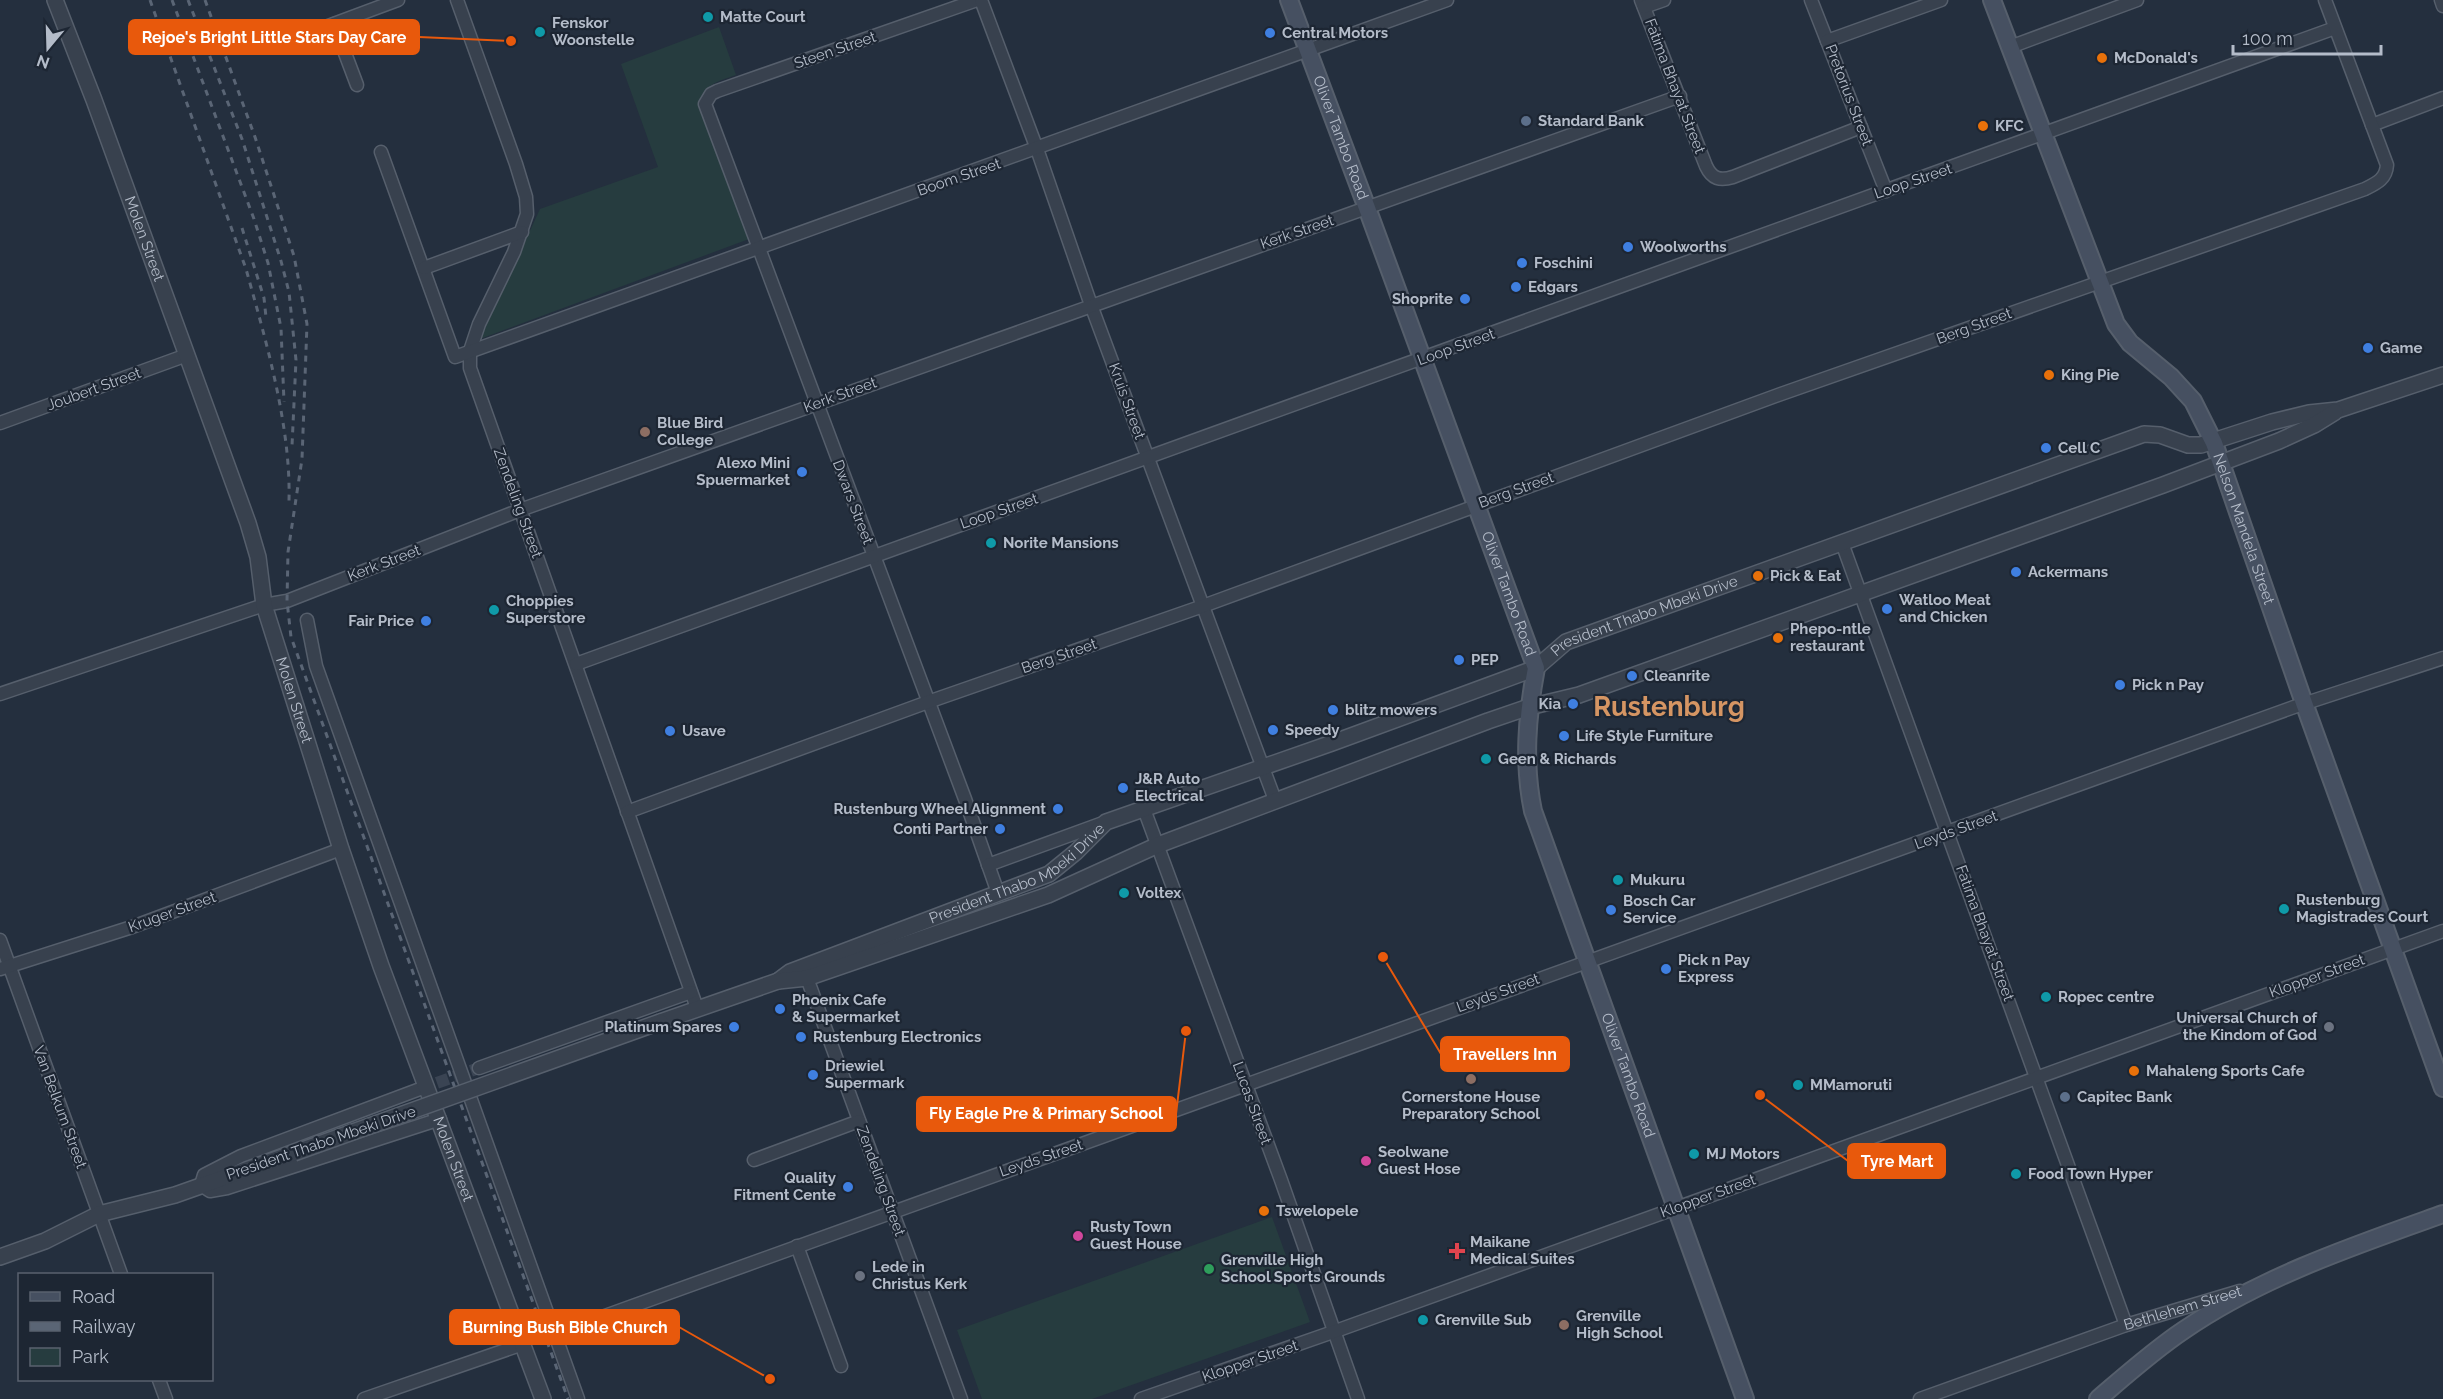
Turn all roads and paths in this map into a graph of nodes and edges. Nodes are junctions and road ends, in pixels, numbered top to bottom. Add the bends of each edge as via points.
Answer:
1 (55, 0) edge
2 (398, 0) edge
3 (457, 0) edge
4 (979, 0) edge
5 (1289, 0) edge
6 (1447, 0) edge
7 (1664, 0) edge
8 (1811, 0) edge
9 (1941, 0) edge
10 (1992, 0) edge
11 (2137, 0) edge
12 (2325, 0) edge
13 (2441, 0) edge
14 (1642, 4) edge
15 (2443, 6) edge
16 (2335, 28) junction
17 (1827, 41) junction
18 (2010, 47) junction
19 (1307, 51) junction
20 (357, 85) dead end
21 (1680, 96) junction
22 (2443, 98) edge
23 (708, 111) joint
24 (2372, 125) junction
25 (1861, 127) junction
26 (2043, 134) junction
27 (1037, 149) junction
28 (381, 152) dead end
29 (1886, 191) junction
30 (1367, 208) junction
31 (522, 232) junction
32 (758, 248) junction
33 (424, 268) junction
34 (2099, 281) junction
35 (1091, 305) junction
36 (470, 351) junction
37 (187, 355) junction
38 (1421, 360) junction
39 (2443, 375) edge
40 (816, 403) junction
41 (2338, 410) junction
42 (0, 423) edge
43 (2214, 443) junction
44 (1148, 458) junction
45 (2220, 463) junction
46 (1475, 505) junction
47 (520, 510) junction
48 (1842, 543) junction
49 (873, 556) junction
50 (1860, 594) junction
51 (264, 605) junction
52 (1203, 606) junction
53 (307, 620) dead end
54 (2443, 658) edge
55 (576, 664) junction
56 (1536, 668) junction
57 (0, 694) edge
58 (928, 702) junction
59 (2304, 703) junction
60 (1526, 708) junction
61 (1263, 767) junction
62 (1275, 800) junction
63 (1144, 809) junction
64 (627, 812) junction
65 (1106, 822) junction
66 (1948, 833) junction
67 (1158, 845) junction
68 (341, 849) junction
69 (988, 865) junction
70 (998, 893) junction
71 (2443, 931) edge
72 (0, 940) edge
73 (2392, 948) junction
74 (1587, 961) junction
75 (5, 967) edge
76 (810, 971) junction
77 (691, 992) junction
78 (697, 1008) junction
79 (479, 1068) tunnel mouth
80 (2038, 1078) junction
81 (1246, 1086) junction
82 (2443, 1088) edge
83 (420, 1089) tunnel mouth
84 (440, 1119) junction
85 (859, 1121) junction
86 (754, 1160) dead end
87 (201, 1185) junction
88 (1677, 1208) junction
89 (893, 1211) junction
90 (99, 1214) junction
91 (2443, 1214) edge
92 (797, 1246) junction
93 (0, 1257) edge
94 (120, 1273) edge
95 (2265, 1283) junction
96 (2126, 1325) junction
97 (1334, 1332) junction
98 (555, 1334) junction
99 (523, 1344) junction
100 (841, 1366) dead end
101 (159, 1381) edge
102 (166, 1399) edge
103 (364, 1399) edge
104 (543, 1399) edge
105 (578, 1399) edge
106 (961, 1399) edge
107 (1141, 1399) edge
108 (1358, 1399) edge
109 (1745, 1399) edge
110 (1920, 1399) edge
111 (2098, 1399) edge

1 - 37 street, Molen Street
2 - 20 street via 331,25
3 - 31 street, Zendeling Street via 526,197
4 - 23 street, Steen Street via 717,91 707,99
4 - 27 street, Kruis Street
5 - 19 main road, Oliver Tambo Road
6 - 19 street, Boom Street
7 - 14 street
8 - 17 street, Pretorius Street
9 - 17 street
10 - 18 main road, Nelson Mandela Street
11 - 18 street
12 - 16 street
13 - 15 street
14 - 21 street, Fatima Bhayat Street
16 - 24 street
16 - 26 street, Loop Street
17 - 25 street, Pretorius Street
18 - 26 main road, Nelson Mandela Street
19 - 27 street, Boom Street
19 - 30 main road, Oliver Tambo Road
21 - 25 street, Fatima Bhayat Street via 1709,172 1717,179 1733,177
21 - 30 street, Kerk Street
22 - 24 street
23 - 32 street, Dwars Street
24 - 34 street, Berg Street via 2384,155 2386,174 2381,180 2365,189
25 - 29 street, Pretorius Street
26 - 29 street, Loop Street
26 - 34 main road, Nelson Mandela Street
27 - 32 street, Boom Street
27 - 35 street, Kruis Street
28 - 33 street
29 - 38 street, Loop Street
30 - 35 street, Kerk Street
30 - 38 main road, Oliver Tambo Road
31 - 33 street
31 - 36 street, Zendeling Street
32 - 36 street, Boom Street
32 - 40 street, Dwars Street
33 - 36 street via 455,357
34 - 43 main road, Nelson Mandela Street via 2116,324 2130,343 2193,401
34 - 46 street, Berg Street
35 - 40 street, Kerk Street
35 - 44 street, Kruis Street
36 - 47 street, Zendeling Street via 470,368
37 - 42 street, Joubert Street
37 - 51 street, Molen Street via 248,523 258,557
38 - 44 street, Loop Street
38 - 46 main road, Oliver Tambo Road
39 - 41 street, President Thabo Mbeki Drive
40 - 47 street, Kerk Street
40 - 49 street, Dwars Street
41 - 43 street, President Thabo Mbeki Drive via 2272,422
41 - 45 street, President Thabo Mbeki Drive via 2288,437
43 - 45 main road, Nelson Mandela Street
43 - 48 street, President Thabo Mbeki Drive via 2188,445 2144,434
44 - 49 street, Loop Street
44 - 52 street, Kruis Street
45 - 50 street, President Thabo Mbeki Drive
45 - 59 main road, Nelson Mandela Street
46 - 52 street, Berg Street
46 - 56 main road, Oliver Tambo Road
47 - 51 street, Kerk Street via 286,601
47 - 55 street, Zendeling Street
48 - 50 street, Fatima Bhayat Street
48 - 56 street, President Thabo Mbeki Drive via 1566,642
49 - 55 street, Loop Street
49 - 58 street, Dwars Street
50 - 60 street, President Thabo Mbeki Drive via 1579,695
50 - 66 street, Fatima Bhayat Street
51 - 57 street, Kerk Street
51 - 68 street, Molen Street
52 - 58 street, Berg Street
52 - 61 street, Kruis Street
53 - 98 street via 316,666
54 - 59 street, Leyds Street
55 - 64 street, Zendeling Street
56 - 60 main road, Oliver Tambo Road
56 - 61 street, President Thabo Mbeki Drive
58 - 64 street, Berg Street
58 - 69 street, Dwars Street
59 - 66 street, Leyds Street
59 - 73 main road, Nelson Mandela Street
60 - 62 street, President Thabo Mbeki Drive
60 - 74 main road, Oliver Tambo Road via 1526,767 1533,811
61 - 62 street, Kruis Street
61 - 63 street, President Thabo Mbeki Drive
62 - 67 street, President Thabo Mbeki Drive
63 - 65 street, President Thabo Mbeki Drive
63 - 67 street, Lucas Street
64 - 77 street, Zendeling Street
65 - 69 street
65 - 70 street, President Thabo Mbeki Drive via 1049,874
66 - 74 street, Leyds Street
66 - 80 street, Fatima Bhayat Street
67 - 76 street, President Thabo Mbeki Drive via 1048,895
67 - 81 street, Lucas Street
68 - 75 street, Kruger Street via 132,927
68 - 84 street, Molen Street
69 - 70 street, Dwars Street
70 - 76 street, President Thabo Mbeki Drive
71 - 73 street, Klopper Street
72 - 75 street, Van Belkum Street
73 - 80 street, Klopper Street
73 - 82 main road, Nelson Mandela Street
74 - 81 street, Leyds Street
74 - 88 main road, Oliver Tambo Road
75 - 90 street, Van Belkum Street
76 - 78 street, President Thabo Mbeki Drive
76 - 85 street, Zendeling Street
77 - 78 street, Zendeling Street
77 - 79 street
78 - 87 street, President Thabo Mbeki Drive, bridge
80 - 88 street, Klopper Street
80 - 96 street, Fatima Bhayat Street
81 - 89 street, Leyds Street
81 - 97 street, Lucas Street
83 - 87 street via 241,1156 204,1175
84 - 87 street via 227,1188 210,1191
84 - 99 street, Molen Street
85 - 86 street
85 - 89 street, Zendeling Street
87 - 90 street, President Thabo Mbeki Drive
88 - 97 street, Klopper Street
88 - 109 main road, Oliver Tambo Road
89 - 92 street, Leyds Street
89 - 106 street, Zendeling Street
90 - 93 street, President Thabo Mbeki Drive via 45,1241
90 - 94 street, Van Belkum Street
91 - 95 main road, Bethlehem Street
92 - 98 street, Leyds Street
92 - 100 street
95 - 96 street, Bethlehem Street
95 - 111 main road via 2185,1329
96 - 110 street, Bethlehem Street
97 - 107 street, Klopper Street
97 - 108 street, Lucas Street
98 - 105 street
99 - 103 street
99 - 104 street, Molen Street
101 - 102 street

